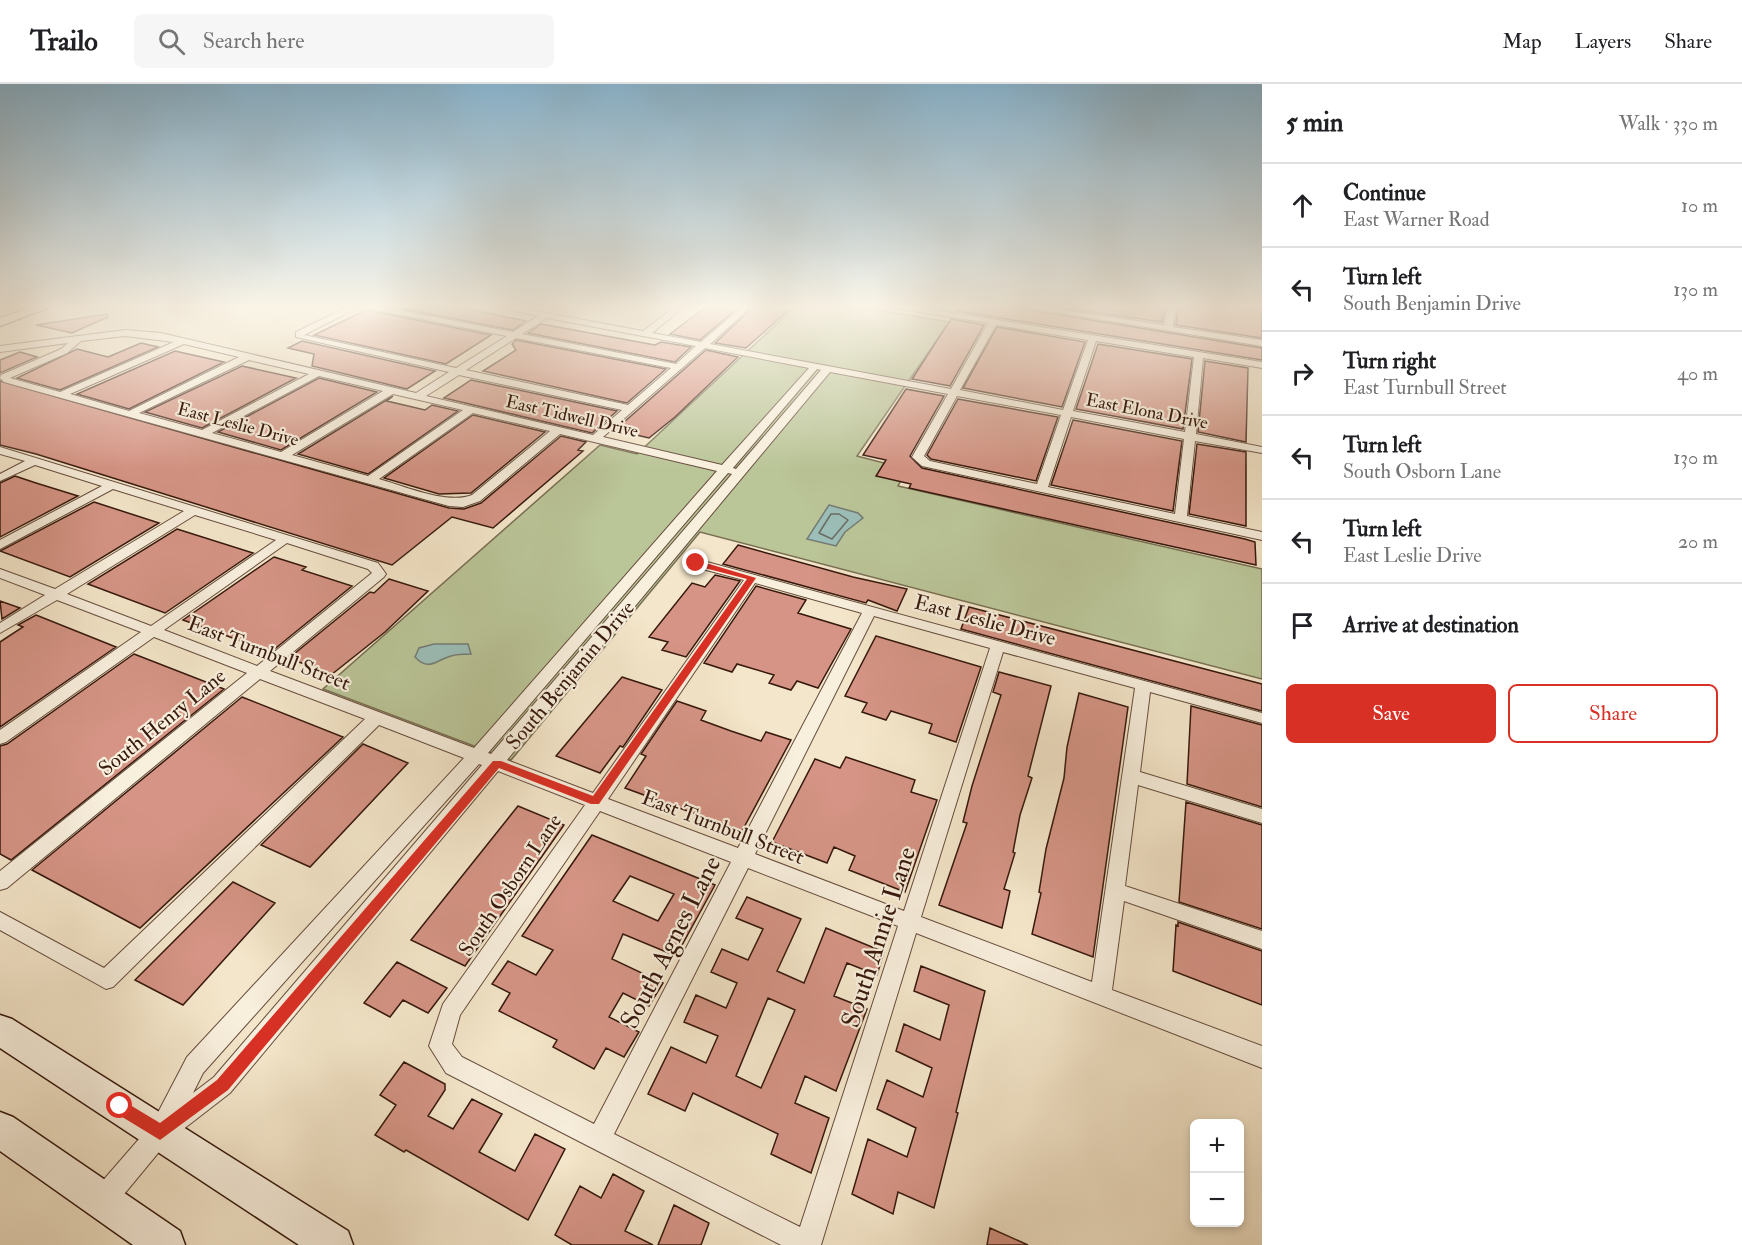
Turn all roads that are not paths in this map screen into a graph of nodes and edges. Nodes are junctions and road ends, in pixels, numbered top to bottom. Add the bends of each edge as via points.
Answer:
1 (43, 360) edge
2 (140, 360) edge
3 (240, 360) edge
4 (266, 360) edge
5 (406, 360) edge
6 (475, 360) edge
7 (643, 360) edge
8 (686, 360) edge
9 (785, 360) edge
10 (971, 360) edge
11 (1084, 360) edge
12 (1198, 360) edge
13 (1238, 360) edge
14 (1262, 364) edge
15 (678, 367) junction
16 (822, 367) junction
17 (457, 371) junction
18 (318, 373) junction
19 (392, 390) junction
20 (953, 392) junction
21 (61, 395) junction
22 (417, 396) junction
23 (472, 409) junction
24 (630, 409) junction
25 (1067, 413) junction
26 (130, 414) junction
27 (558, 430) junction
28 (203, 434) junction
29 (1190, 436) junction
30 (595, 439) junction
31 (0, 450) edge
32 (1262, 450) edge
33 (283, 456) junction
34 (34, 461) junction
35 (731, 471) junction
36 (0, 478) edge
37 (370, 480) junction
38 (112, 485) junction
39 (1041, 489) junction
40 (194, 511) junction
41 (1181, 519) junction
42 (1262, 536) edge
43 (285, 539) junction
44 (0, 545) edge
45 (696, 563) dead end
46 (0, 573) edge
47 (752, 578) junction
48 (56, 595) junction
49 (870, 610) junction
50 (0, 629) edge
51 (152, 632) junction
52 (998, 645) junction
53 (257, 672) junction
54 (1143, 685) junction
55 (1262, 717) edge
56 (376, 718) junction
57 (0, 738) edge
58 (476, 756) junction
59 (497, 763) junction
60 (1131, 776) junction
61 (595, 801) junction
62 (1262, 816) edge
63 (743, 859) junction
64 (0, 882) edge
65 (1115, 890) junction
66 (0, 920) edge
67 (911, 923) junction
68 (1262, 940) edge
69 (1101, 996) junction
70 (0, 1030) edge
71 (1262, 1057) edge
72 (0, 1130) edge
73 (160, 1132) junction
74 (600, 1137) junction
75 (102, 1201) junction
76 (166, 1245) edge
77 (334, 1245) edge
78 (807, 1245) edge

1 - 21 street, East Leslie Drive via 4,377
2 - 21 street
3 - 26 street
4 - 18 street, East Tidwell Drive
5 - 17 street
6 - 17 street
7 - 15 street
8 - 15 street
9 - 16 street, East Elona Drive
10 - 20 street
11 - 25 street
12 - 29 street
13 - 14 street
15 - 24 street
16 - 20 street, East Elona Drive
16 - 35 street, South Benjamin Drive
17 - 22 street
17 - 24 street
18 - 19 street, East Tidwell Drive
18 - 28 street
19 - 22 street, East Tidwell Drive
19 - 33 street
20 - 25 street, East Elona Drive
20 - 39 street via 918,457 926,464
21 - 26 street, East Leslie Drive
22 - 23 street, East Tidwell Drive
23 - 27 street, East Tidwell Drive
23 - 37 street
24 - 30 street
25 - 29 street, East Elona Drive
25 - 39 street
26 - 28 street, East Leslie Drive
27 - 30 street, East Tidwell Drive
27 - 37 street, East Leslie Drive via 476,498 463,503
28 - 33 street, East Leslie Drive
29 - 32 street, East Elona Drive
29 - 41 street
30 - 35 street, East Tidwell Drive
31 - 34 street
33 - 37 street, East Leslie Drive
34 - 36 street
34 - 38 street
35 - 58 street, South Benjamin Drive
35 - 59 street, South Benjamin Drive
38 - 40 street
38 - 44 street
39 - 41 street
40 - 43 street
40 - 48 street
41 - 42 street
43 - 51 street
43 - 53 street, South Henry Lane via 373,566 379,574
45 - 47 street, East Leslie Drive
46 - 48 street, East Turnbull Street
47 - 49 street, East Leslie Drive
47 - 61 street, South Osborn Lane
48 - 50 street
48 - 51 street, East Turnbull Street
49 - 52 street, East Leslie Drive
49 - 63 street, South Agnes Lane
51 - 53 street, East Turnbull Street
51 - 57 street
52 - 54 street, East Leslie Drive
52 - 67 street, South Annie Lane
53 - 56 street, East Turnbull Street
53 - 64 street, South Henry Lane
54 - 55 street, East Leslie Drive
54 - 60 street
56 - 58 street, East Turnbull Street
56 - 66 street via 106,980
58 - 59 street, East Turnbull Street
58 - 73 street, South Benjamin Drive via 195,1065
59 - 61 street, East Turnbull Street
59 - 73 street, South Benjamin Drive via 222,1085
60 - 62 street
60 - 65 street
61 - 63 street, East Turnbull Street
61 - 74 street, South Osborn Lane via 451,1011 440,1046 454,1065
63 - 67 street, East Turnbull Street
63 - 74 street, South Agnes Lane
65 - 68 street
65 - 69 street
67 - 69 street, East Turnbull Street
67 - 78 street, South Annie Lane
69 - 71 street, East Turnbull Street
70 - 73 main road
72 - 75 main road
73 - 75 street, South Benjamin Drive
73 - 77 main road
74 - 78 street
75 - 76 main road

